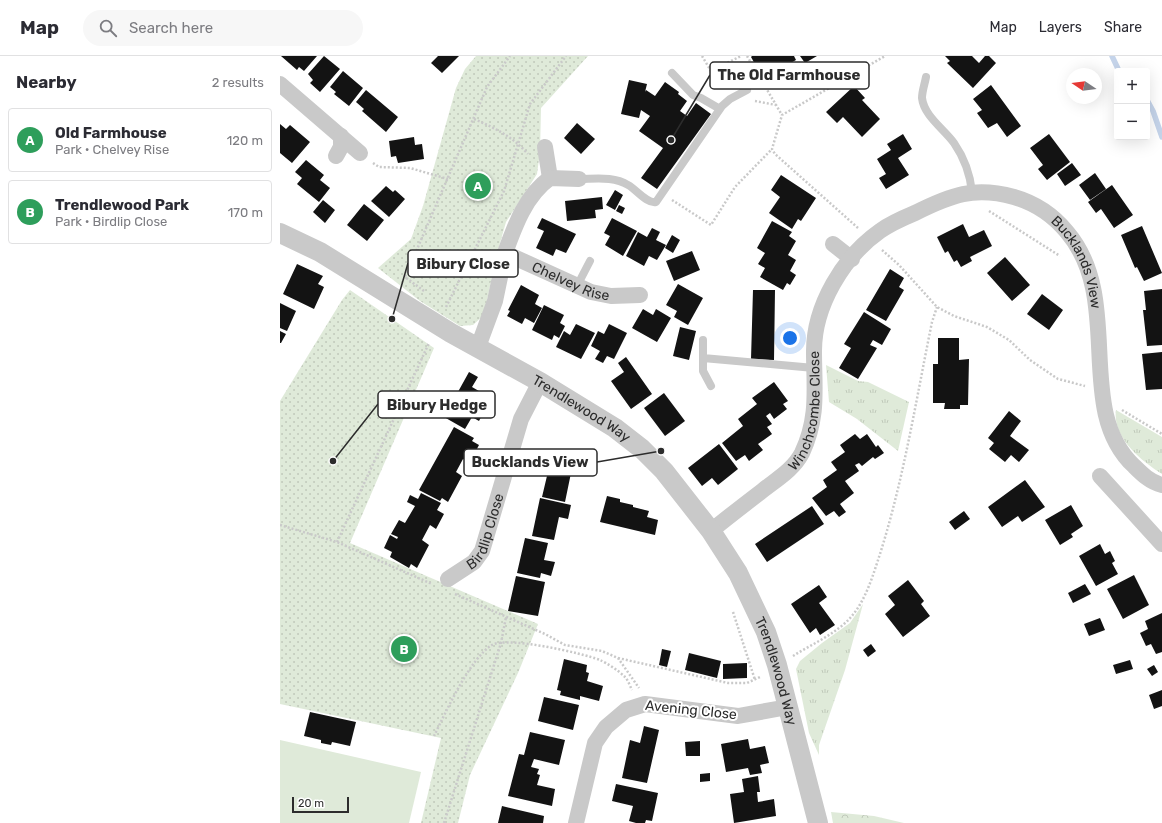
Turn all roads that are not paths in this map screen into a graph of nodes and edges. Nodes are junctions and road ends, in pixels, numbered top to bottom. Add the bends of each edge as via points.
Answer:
1 (672, 73) dead end
2 (926, 76) dead end
3 (280, 84) edge
4 (747, 90) dead end
5 (720, 109) junction
6 (341, 136) junction
7 (545, 147) dead end
8 (360, 153) road end
9 (336, 156) dead end
10 (550, 178) junction
11 (579, 179) joint
12 (968, 193) junction
13 (280, 234) edge
14 (870, 239) joint
15 (834, 244) dead end
16 (505, 253) junction
17 (852, 259) junction
18 (590, 261) dead end
19 (577, 286) junction
20 (640, 295) dead end
21 (703, 340) dead end
22 (478, 347) junction
23 (703, 358) junction
24 (814, 368) junction
25 (540, 382) junction
26 (711, 386) dead end
27 (1100, 476) dead end
28 (1162, 485) edge
29 (711, 531) junction
30 (1162, 544) edge
31 (445, 586) road end
32 (788, 707) junction
33 (576, 823) edge
34 (818, 823) edge

1 - 5 lane via 693,95
2 - 12 lane via 922,96 924,104 933,120 954,142 966,162 970,175
3 - 6 street
4 - 5 lane via 727,101
5 - 11 lane via 656,202 621,181
6 - 8 street
6 - 9 street
7 - 10 street
10 - 11 street
10 - 16 street via 538,188 526,205
12 - 14 street, Bucklands View via 927,207 887,226
12 - 28 street, Bucklands View via 991,192 1031,203 1059,223 1078,246 1086,260 1093,284 1098,315 1103,395 1109,429 1119,449 1145,476
13 - 22 street, Trendlewood Way via 320,252
14 - 17 street, Winchcombe Close
15 - 17 street
16 - 19 street, Chelvey Rise
16 - 22 street via 496,301
17 - 24 street, Winchcombe Close via 825,298 816,330
18 - 19 lane
19 - 20 street, Chelvey Rise via 601,295
21 - 23 lane
22 - 25 street, Trendlewood Way
23 - 24 lane
23 - 26 lane via 703,371
24 - 29 street, Winchcombe Close via 814,412 806,443 797,460 790,470
25 - 29 street, Trendlewood Way via 615,428 642,449 664,470
25 - 31 street, Birdlip Close via 521,418 482,551 474,562
27 - 30 street
29 - 32 street, Trendlewood Way via 738,573 766,632
32 - 33 street, Avening Close via 728,716 644,704 632,707 619,715 598,738 592,751
32 - 34 street, Trendlewood Way

